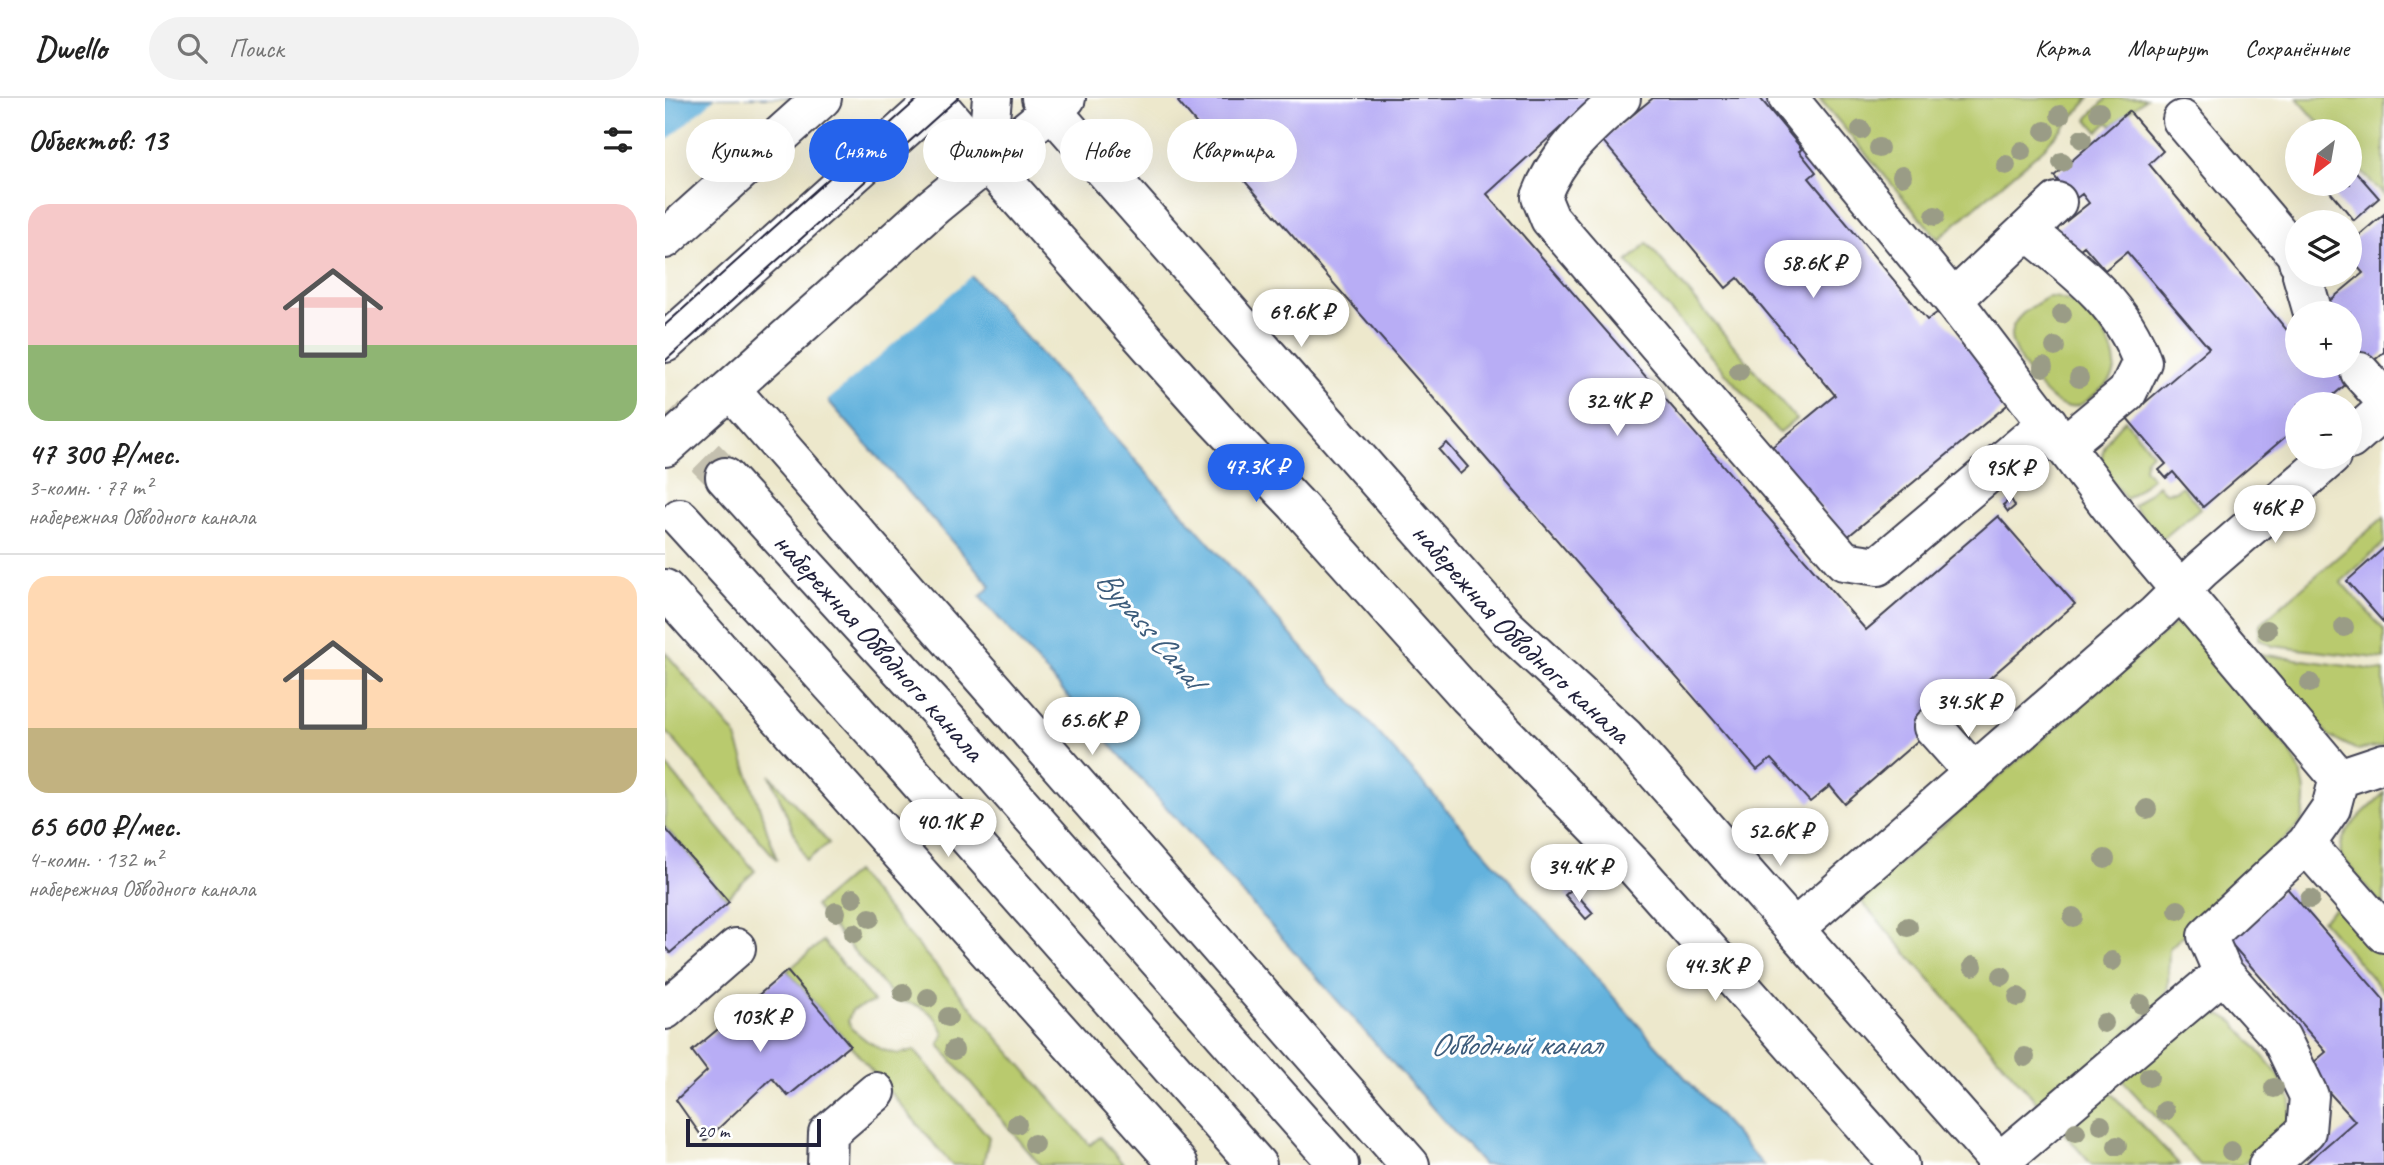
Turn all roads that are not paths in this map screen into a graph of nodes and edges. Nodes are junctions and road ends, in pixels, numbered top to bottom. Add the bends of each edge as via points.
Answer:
1 (822, 98) edge
2 (992, 98) edge
3 (1621, 98) edge
4 (1788, 98) edge
5 (937, 100) edge
6 (1053, 102) edge
7 (952, 119) edge
8 (990, 119) edge
9 (1034, 119) edge
10 (2182, 120) dead end
11 (962, 182) edge
12 (1005, 182) edge
13 (2057, 202) dead end
14 (2027, 231) junction
15 (665, 239) edge
16 (2285, 242) edge
17 (1953, 300) junction
18 (665, 343) edge
19 (730, 389) junction
20 (2384, 410) edge
21 (2362, 429) edge
22 (2056, 435) junction
23 (665, 447) edge
24 (2316, 469) edge
25 (725, 477) tunnel mouth
26 (680, 517) dead end
27 (665, 589) edge
28 (2180, 590) junction
29 (1933, 727) dead end
30 (2384, 763) edge
31 (1974, 773) junction
32 (2339, 778) junction
33 (2307, 844) junction
34 (1794, 929) junction
35 (2384, 933) edge
36 (736, 948) dead end
37 (2223, 973) junction
38 (665, 1010) edge
39 (876, 1093) dead end
40 (1999, 1164) edge
41 (827, 1165) edge
42 (1179, 1165) edge
43 (1257, 1165) edge
44 (1339, 1165) edge
45 (1409, 1165) edge
46 (1899, 1165) edge
47 (2268, 1165) edge

1 - 15 main road
2 - 8 main road
3 - 22 main road via 1551,170 1541,197 1550,219 1844,561 1878,566
4 - 17 main road
5 - 7 main road
5 - 18 main road
6 - 9 main road
6 - 34 main road, набережная Обводного канала via 1506,627 1625,737
10 - 16 main road
11 - 19 main road
12 - 46 main road via 1468,696 1634,866
13 - 14 main road
14 - 17 main road
14 - 22 main road via 2095,286 2134,338 2142,362 2127,393
17 - 22 main road
19 - 23 main road
19 - 45 main road
20 - 21 main road
22 - 28 main road
24 - 28 main road
25 - 44 main road, набережная Обводного канала
26 - 43 main road, набережная Обводного канала
27 - 42 main road
28 - 31 main road
28 - 32 main road
29 - 31 main road
30 - 32 main road
31 - 34 main road
32 - 33 main road via 2331,808
33 - 35 main road
33 - 37 main road via 2207,936
34 - 40 main road, набережная Обводного канала
36 - 38 main road
37 - 40 main road
37 - 47 main road via 2281,1038 2309,1096 2306,1131
39 - 41 main road via 828,1133

